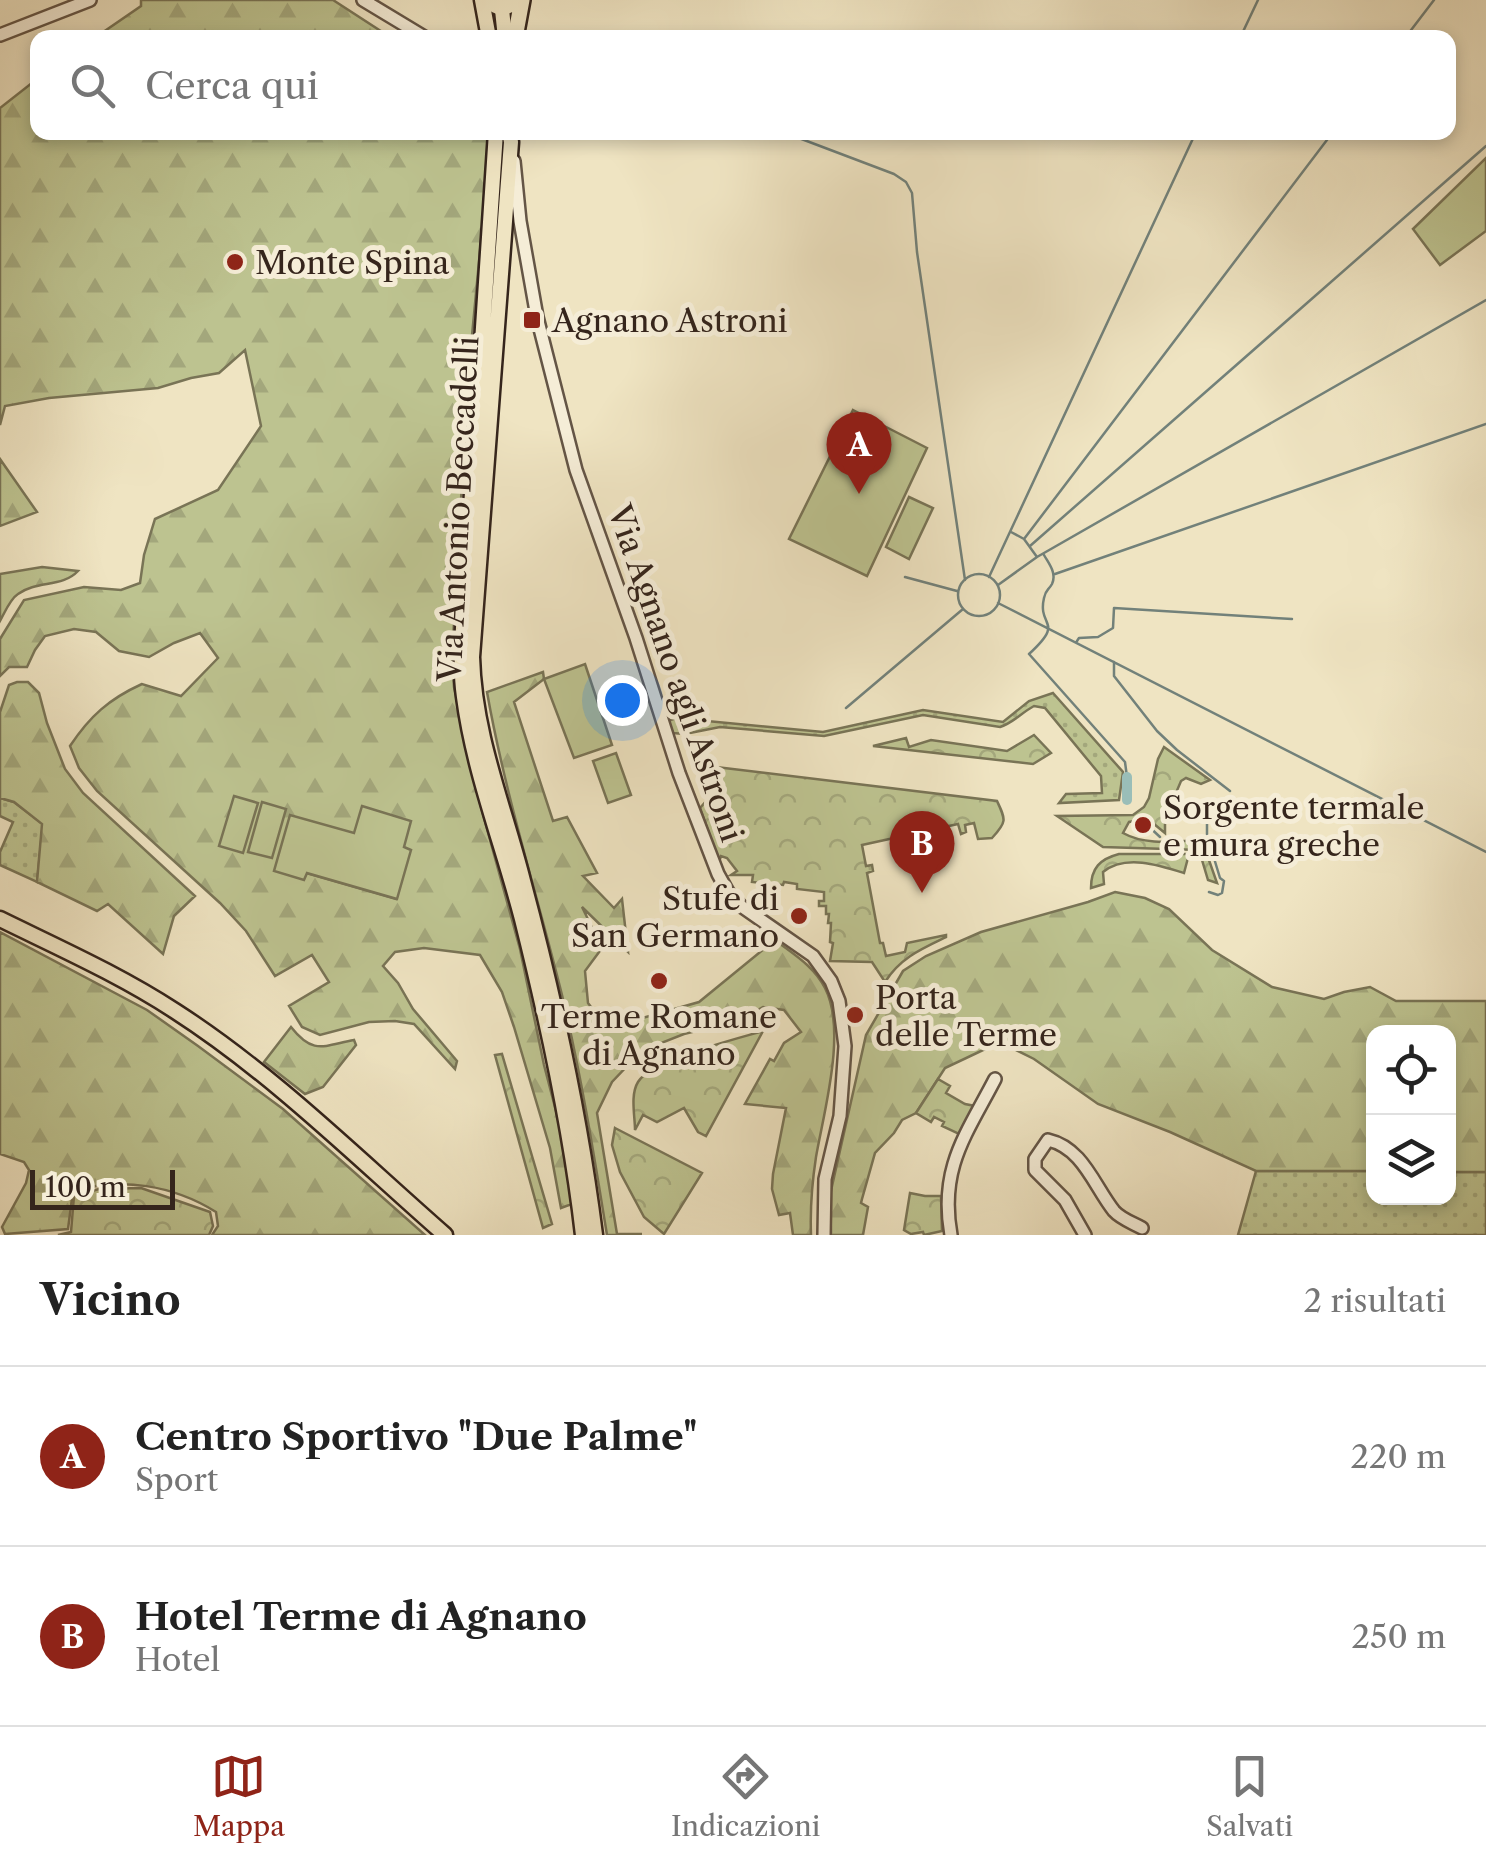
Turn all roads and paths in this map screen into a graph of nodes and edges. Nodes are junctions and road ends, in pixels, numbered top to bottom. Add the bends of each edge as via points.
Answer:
1 (90, 0) edge
2 (363, 0) edge
3 (482, 0) edge
4 (506, 2) edge
5 (413, 30) edge
6 (488, 30) edge
7 (506, 30) edge
8 (513, 30) edge
9 (0, 35) edge
10 (496, 140) edge
11 (498, 140) edge
12 (510, 140) edge
13 (510, 140) edge
14 (507, 188) junction
15 (520, 221) junction
16 (0, 919) edge
17 (995, 1079) dead end
18 (1142, 1228) dead end
19 (444, 1235) edge
20 (583, 1235) edge
21 (595, 1235) edge
22 (824, 1235) edge
23 (950, 1235) edge
24 (1085, 1235) edge

1 - 9 street
2 - 5 street
3 - 6 main road
4 - 7 main road
4 - 8 highway
10 - 20 main road, Via Antonio Beccadelli via 462,678 541,1001
11 - 14 street
12 - 14 main road, Via Antonio Beccadelli
13 - 15 street, Via Agnano agli Astroni
14 - 15 street
14 - 21 main road, Via Antonio Beccadelli via 474,694 560,1040
15 - 22 street, Via Agnano agli Astroni via 576,470 718,874 741,906 813,956 838,1001 845,1046 840,1116 825,1179
16 - 19 main road via 206,1032
17 - 23 street via 955,1156 946,1201
18 - 24 street via 1117,1214 1071,1152 1048,1140 1035,1170 1065,1200

